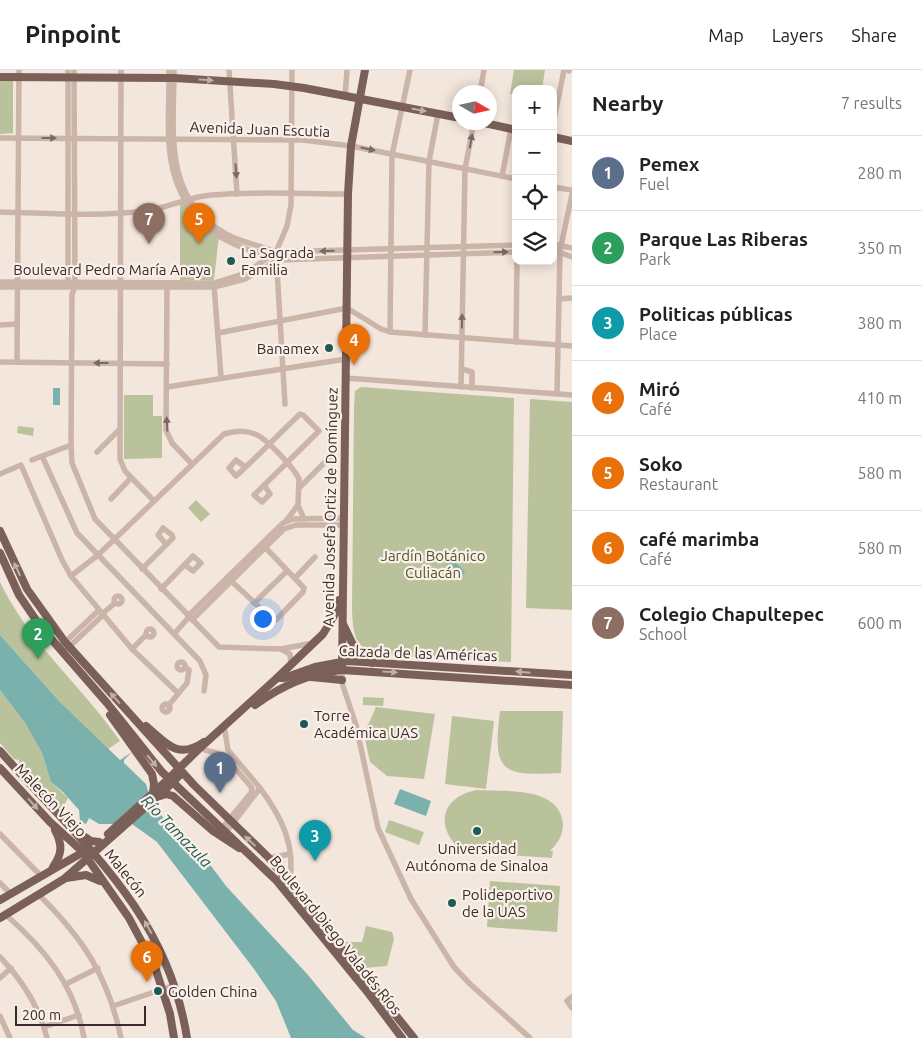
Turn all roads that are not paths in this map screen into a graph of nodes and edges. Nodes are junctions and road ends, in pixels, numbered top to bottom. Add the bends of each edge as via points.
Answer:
1 (229, 70) edge
2 (292, 70) edge
3 (347, 70) edge
4 (365, 70) edge
5 (410, 70) edge
6 (484, 70) edge
7 (567, 71) edge
8 (19, 74) edge
9 (71, 74) edge
10 (121, 74) edge
11 (172, 74) edge
12 (0, 77) edge
13 (230, 82) junction
14 (481, 85) edge
15 (292, 86) junction
16 (345, 97) junction
17 (359, 99) junction
18 (402, 107) junction
19 (557, 109) edge
20 (438, 114) junction
21 (452, 117) edge
22 (497, 126) edge
23 (512, 129) edge
24 (473, 130) edge
25 (514, 130) edge
26 (0, 138) edge
27 (18, 138) junction
28 (71, 138) junction
29 (557, 138) edge
30 (121, 139) junction
31 (171, 139) junction
32 (233, 139) junction
33 (292, 139) junction
34 (572, 141) edge
35 (351, 146) junction
36 (392, 155) junction
37 (429, 161) junction
38 (466, 169) junction
39 (502, 176) junction
40 (512, 178) edge
41 (557, 188) edge
42 (572, 192) edge
43 (238, 194) junction
44 (292, 194) junction
45 (348, 194) junction
46 (187, 199) junction
47 (0, 212) edge
48 (18, 212) junction
49 (121, 213) junction
50 (72, 214) junction
51 (512, 245) edge
52 (557, 246) edge
53 (427, 248) junction
54 (561, 248) junction
55 (572, 248) edge
56 (557, 249) edge
57 (464, 250) junction
58 (276, 252) junction
59 (390, 252) junction
60 (512, 252) edge
61 (348, 254) junction
62 (426, 255) junction
63 (572, 257) edge
64 (278, 260) junction
65 (517, 265) edge
66 (0, 282) edge
67 (18, 284) junction
68 (72, 284) junction
69 (120, 284) junction
70 (167, 285) junction
71 (214, 285) junction
72 (0, 287) edge
73 (572, 298) edge
74 (559, 299) junction
75 (347, 308) junction
76 (280, 321) junction
77 (0, 324) edge
78 (18, 324) junction
79 (390, 332) junction
80 (218, 333) junction
81 (425, 335) junction
82 (462, 338) junction
83 (516, 342) junction
84 (558, 345) junction
85 (572, 346) edge
86 (346, 359) junction
87 (0, 362) edge
88 (17, 362) junction
89 (70, 362) junction
90 (120, 363) junction
91 (167, 364) junction
92 (282, 369) junction
93 (462, 369) junction
94 (221, 377) junction
95 (346, 378) junction
96 (167, 387) junction
97 (461, 387) junction
98 (472, 388) junction
99 (558, 394) junction
100 (572, 395) edge
101 (285, 404) dead end
102 (120, 430) junction
103 (70, 444) junction
104 (269, 445) junction
105 (97, 452) dead end
106 (42, 456) junction
107 (330, 457) dead end
108 (32, 460) dead end
109 (287, 463) junction
110 (192, 464) junction
111 (245, 467) junction
112 (0, 474) edge
113 (131, 478) junction
114 (264, 486) dead end
115 (300, 487) junction
116 (111, 499) dead end
117 (153, 500) junction
118 (298, 505) junction
119 (304, 519) junction
120 (285, 522) junction
121 (343, 522) junction
122 (0, 531) edge
123 (113, 539) junction
124 (166, 544) junction
125 (263, 546) junction
126 (0, 553) edge
127 (98, 555) junction
128 (314, 557) dead end
129 (185, 565) junction
130 (142, 569) junction
131 (287, 571) junction
132 (71, 576) junction
133 (295, 578) junction
134 (230, 579) junction
135 (161, 589) junction
136 (342, 589) junction
137 (115, 603) dead end
138 (254, 603) junction
139 (101, 613) junction
140 (190, 618) junction
141 (342, 622) junction
142 (174, 634) junction
143 (146, 635) dead end
144 (315, 643) junction
145 (64, 647) junction
146 (132, 649) junction
147 (281, 649) junction
148 (342, 662) junction
149 (372, 663) junction
150 (291, 664) junction
151 (185, 667) dead end
152 (342, 670) junction
153 (572, 675) edge
154 (310, 677) junction
155 (277, 678) junction
156 (342, 680) junction
157 (572, 685) edge
158 (204, 691) dead end
159 (178, 693) junction
160 (107, 703) junction
161 (168, 706) dead end
162 (132, 716) junction
163 (225, 731) junction
164 (213, 736) junction
165 (203, 750) junction
166 (0, 751) edge
167 (0, 768) edge
168 (260, 788) junction
169 (156, 795) junction
170 (50, 822) junction
171 (230, 822) junction
172 (72, 830) junction
173 (224, 830) junction
174 (0, 834) edge
175 (101, 843) junction
176 (88, 853) junction
177 (250, 854) junction
178 (290, 854) junction
179 (269, 858) junction
180 (51, 870) junction
181 (40, 875) junction
182 (64, 879) junction
183 (102, 882) junction
184 (0, 883) edge
185 (289, 883) junction
186 (10, 893) junction
187 (38, 894) junction
188 (0, 900) edge
189 (3, 916) edge
190 (0, 957) edge
191 (11, 968) junction
192 (98, 968) junction
193 (0, 978) edge
194 (66, 984) junction
195 (175, 985) junction
196 (163, 989) junction
197 (572, 997) edge
198 (113, 1006) junction
199 (572, 1008) edge
200 (79, 1015) junction
201 (0, 1017) edge
202 (44, 1027) junction
203 (10, 1038) edge
204 (47, 1038) edge
205 (84, 1038) edge
206 (121, 1038) edge
207 (174, 1038) edge
208 (187, 1038) edge
209 (402, 1038) edge
210 (414, 1038) edge
211 (530, 1038) edge

1 - 13 street
2 - 15 street
3 - 16 street
4 - 17 main road, Avenida Josefa Ortiz de Domínguez
5 - 18 street
6 - 14 street
7 - 19 street
8 - 9 main road
8 - 12 main road
8 - 27 street
9 - 10 main road
9 - 28 street
10 - 11 main road
10 - 30 street
11 -> 13 main road
11 - 31 street
13 - 15 main road
13 - 32 street
15 - 16 main road
15 - 33 street
16 - 17 main road
17 - 18 main road
17 - 35 main road, Avenida Josefa Ortiz de Domínguez
18 -> 20 main road
18 - 36 street
20 - 21 main road
20 - 37 street
22 - 23 main road
38 -> 24 street
25 - 39 street
26 - 27 street, Avenida Juan Escutia
27 -> 28 street, Avenida Juan Escutia
27 - 48 street
28 - 30 street, Avenida Juan Escutia
28 - 50 street
29 - 34 main road
30 - 31 street, Avenida Juan Escutia
30 - 49 street
31 - 32 street, Avenida Juan Escutia
31 - 46 street
32 - 33 street, Avenida Juan Escutia
32 -> 43 street
33 - 35 street, Avenida Juan Escutia
33 - 44 street
35 -> 36 street, Avenida Juan Escutia
35 - 45 main road, Avenida Josefa Ortiz de Domínguez
36 - 37 street, Avenida Juan Escutia
36 - 59 street
37 - 38 street, Avenida Juan Escutia
37 - 53 street
38 - 39 street, Avenida Juan Escutia
38 - 57 street
39 - 40 street, Avenida Juan Escutia
41 - 42 street
42 - 54 street
43 - 44 street
43 - 46 street
44 - 45 street
44 - 58 street via 290,215
45 - 61 main road, Avenida Josefa Ortiz de Domínguez
46 - 49 street via 154,210
46 - 58 street via 223,232
47 - 48 street
48 - 50 street
48 - 67 street
49 - 50 street
49 - 69 street
50 - 68 street
51 - 57 street, Boulevard Pedro María Anaya
52 - 54 street
53 - 57 street, Boulevard Pedro María Anaya
53 - 59 street, Boulevard Pedro María Anaya
53 - 62 street
54 - 55 street
54 - 56 street
54 - 63 street
54 - 74 street
57 -> 60 street, Boulevard Pedro María Anaya
57 - 62 street, Boulevard Pedro María Anaya
82 -> 57 street
61 -> 58 street, Boulevard Pedro María Anaya
58 - 64 street
58 - 71 street, Boulevard Pedro María Anaya via 246,273
59 - 61 street, Boulevard Pedro María Anaya
59 - 62 street, Boulevard Pedro María Anaya
59 - 79 street
61 - 64 street, Boulevard Pedro María Anaya
61 - 75 main road, Avenida Josefa Ortiz de Domínguez
62 - 81 street
64 - 71 street, Boulevard Pedro María Anaya via 245,279
64 - 76 street
65 - 83 street
66 - 67 street, Boulevard Pedro María Anaya
67 - 68 street, Boulevard Pedro María Anaya
67 - 72 street, Boulevard Pedro María Anaya
67 - 78 street
68 - 69 street, Boulevard Pedro María Anaya
68 - 89 street
69 - 70 street, Boulevard Pedro María Anaya
69 - 90 street
70 - 71 street, Boulevard Pedro María Anaya
70 - 91 street
71 - 80 street
73 - 74 street
74 - 84 street
75 - 76 street
75 - 79 street
75 - 86 main road, Avenida Josefa Ortiz de Domínguez
76 - 80 street
76 - 92 street
77 - 78 street
78 - 88 street
79 - 81 street
80 - 94 street
81 - 82 street
82 - 83 street
82 - 93 street
83 - 84 street
84 - 85 street
84 - 99 street
86 - 92 street
86 - 95 main road, Avenida Josefa Ortiz de Domínguez
87 - 88 street
88 - 89 street
90 -> 89 street
89 - 103 street
90 - 91 street
90 - 102 street
91 - 96 street
92 - 94 street
92 - 101 street
93 - 97 street
93 - 98 street via 472,372
94 - 96 street
95 - 97 street
95 - 121 main road, Avenida Josefa Ortiz de Domínguez
110 -> 96 street via 172,443 166,430
97 - 98 street
98 - 99 street
99 - 100 street
102 - 105 street
102 - 113 street via 120,460
103 - 106 street
103 - 123 street via 72,463 91,512
104 - 109 street
104 - 109 street via 300,414 318,431
104 - 110 street via 252,433 224,434
104 - 111 street
106 - 108 street
106 - 127 street via 73,528
107 - 115 street
109 - 114 street
109 - 115 street via 298,476
110 - 117 street
111 - 111 street via 236,460 229,468 236,476
112 - 132 street via 21,465
113 - 116 street
113 - 117 street
115 - 118 street
117 - 123 street
118 - 119 street
118 - 120 street
119 - 120 street
119 - 121 street
120 - 125 street
121 - 125 street via 292,526
121 - 136 main road, Avenida Josefa Ortiz de Domínguez
145 -> 122 main road, Boulevard Diego Valadés Ríos via 27,589
123 - 127 street
123 - 130 street
124 - 124 street via 173,536 164,528 158,533
124 - 130 street
125 - 131 street
125 - 134 street
126 - 145 main road, Boulevard Diego Valadés Ríos via 26,607
127 - 132 street
127 - 142 street
128 - 133 street
129 - 129 street via 193,556 201,564 193,571
129 - 135 street
130 - 135 street
131 - 133 street
131 - 138 street
132 - 139 street
133 - 138 street via 304,590 276,620
134 - 138 street
134 - 140 street
135 - 140 street
136 - 141 main road, Avenida Josefa Ortiz de Domínguez
136 - 144 main road via 332,620
137 - 139 street
139 - 145 street
139 - 146 street
140 - 142 street
140 - 147 street via 219,647
141 - 148 main road, Avenida Josefa Ortiz de Domínguez
141 - 149 main road via 355,649
142 - 158 street via 203,666 206,675
143 - 146 street
144 - 147 street
144 - 150 main road
145 - 160 main road, Boulevard Diego Valadés Ríos
162 -> 145 main road, Boulevard Diego Valadés Ríos
146 - 159 street
147 - 150 street via 290,654
148 - 149 main road, Calzada de las Américas
148 - 152 main road, Avenida Josefa Ortiz de Domínguez
148 - 155 main road, Calzada de las Américas via 315,666
153 -> 149 main road, Calzada de las Américas
150 - 155 main road
151 - 159 street via 190,677
152 - 154 main road, Calzada de las Américas
152 - 156 street, Avenida Josefa Ortiz de Domínguez
152 -> 157 main road, Calzada de las Américas
154 - 156 main road
154 - 163 main road, Calzada de las Américas via 269,695
155 - 164 main road, Calzada de las Américas
156 - 211 street, Avenida Josefa Ortiz de Domínguez via 356,725 378,828 411,898 454,967
159 - 161 street
160 - 169 main road via 117,727 152,774
160 -> 173 main road, Boulevard Diego Valadés Ríos via 162,772
162 - 164 main road via 181,751 192,749
162 - 171 main road, Boulevard Diego Valadés Ríos
163 - 165 main road, Calzada de las Américas
163 - 168 street via 228,750
164 - 165 main road, Calzada de las Américas
165 - 169 main road, bridge
165 - 171 street via 224,755 252,788
166 - 172 main road, Malecón
167 -> 170 main road, Malecón Viejo
168 - 171 street
168 - 178 street via 282,821
169 - 175 main road
169 - 177 main road via 173,796 213,831
170 - 176 main road, Malecón Viejo
170 - 180 main road via 62,851
171 - 173 street
179 -> 171 main road, Boulevard Diego Valadés Ríos
172 - 175 main road via 91,842
172 - 176 main road, Malecón
173 - 177 main road, Boulevard Diego Valadés Ríos
174 - 181 street
175 - 176 main road
176 - 180 main road
176 - 182 main road
176 - 183 main road, Malecón Viejo
195 -> 176 main road, Malecón via 165,957 141,913 123,887
177 - 209 main road, Boulevard Diego Valadés Ríos via 280,884
178 - 179 street
178 - 185 street via 292,870
179 - 185 main road, Boulevard Diego Valadés Ríos
180 - 181 main road
181 - 186 main road
182 - 183 main road via 86,874
182 - 187 main road
183 - 196 main road, Malecón Viejo via 138,933
184 - 186 street
185 - 210 main road, Boulevard Diego Valadés Ríos
186 - 188 main road
187 - 189 main road
187 - 192 street via 80,939
189 - 194 street via 44,952
190 - 191 street
191 - 193 street
191 - 202 street via 30,994
192 - 194 street
192 - 198 street
194 - 200 street
195 - 196 street
195 - 208 main road, Malecón
196 - 198 street
196 - 207 main road, Malecón Viejo
197 - 199 street via 567,1001
198 - 206 street
200 - 202 street
200 - 205 street
201 - 203 street
202 - 204 street

